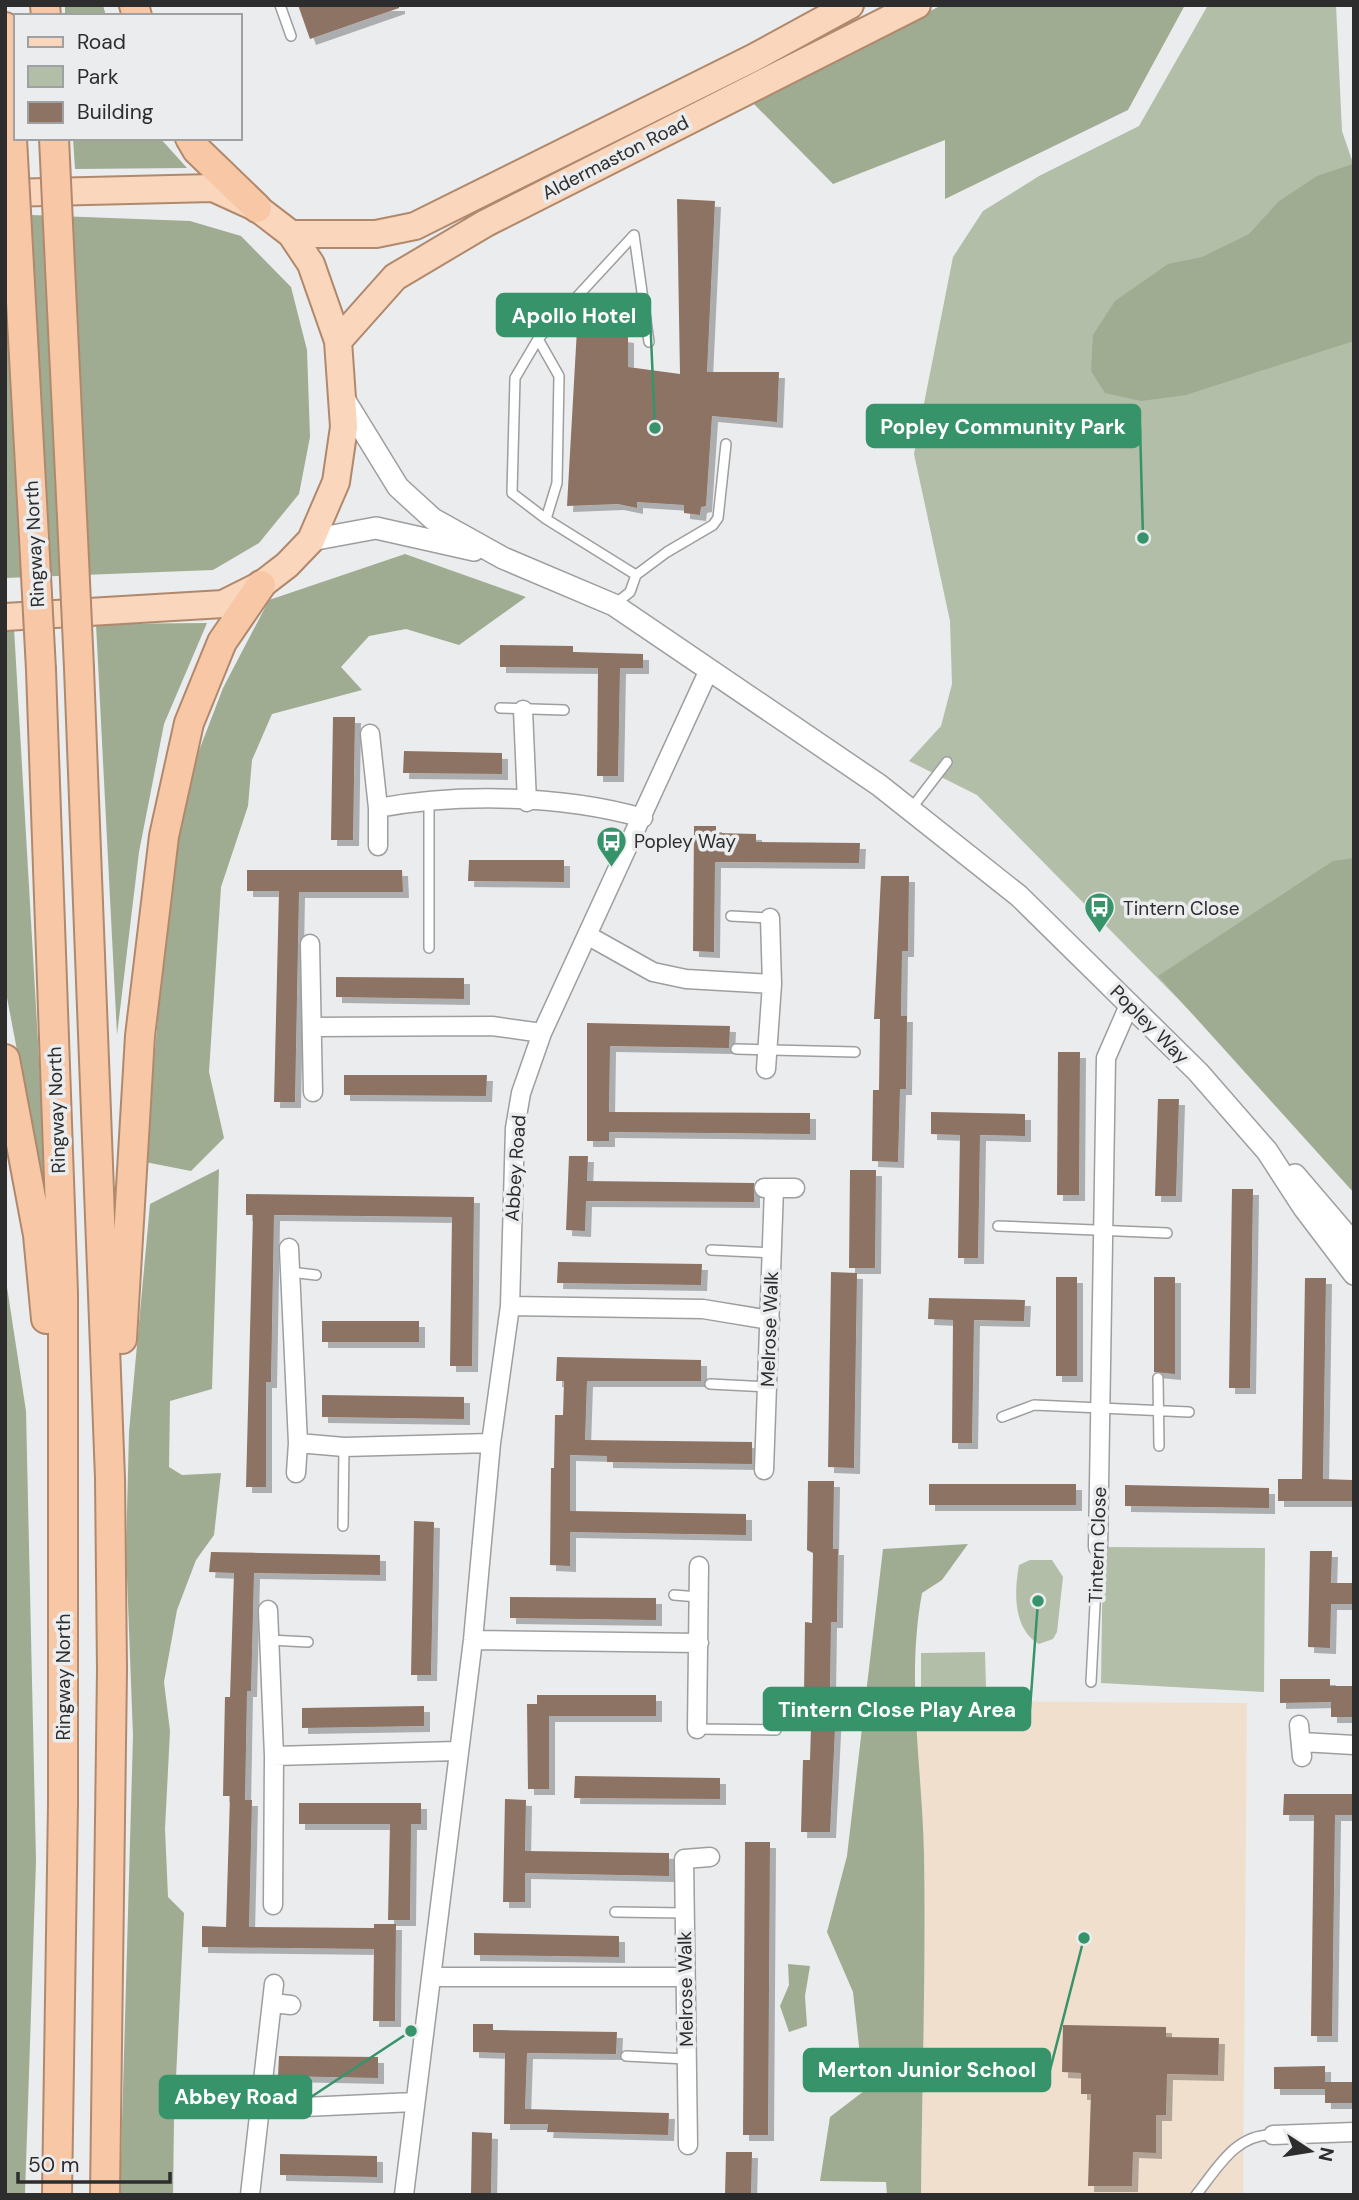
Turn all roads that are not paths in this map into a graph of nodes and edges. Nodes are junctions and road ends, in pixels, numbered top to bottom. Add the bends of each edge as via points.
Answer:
1 (280, 5) edge
2 (850, 5) edge
3 (917, 5) edge
4 (5, 27) edge
5 (291, 36) dead end
6 (54, 140) edge
7 (191, 140) edge
8 (5, 194) edge
9 (257, 208) junction
10 (291, 234) junction
11 (538, 339) junction
12 (338, 341) junction
13 (649, 342) dead end
14 (344, 400) junction
15 (726, 444) dead end
16 (546, 519) junction
17 (311, 540) junction
18 (503, 558) junction
19 (636, 575) junction
20 (261, 585) junction
21 (614, 605) junction
22 (5, 617) edge
23 (708, 672) junction
24 (500, 708) dead end
25 (523, 710) junction
26 (564, 710) dead end
27 (370, 734) dead end
28 (947, 762) dead end
29 (429, 799) junction
30 (527, 802) junction
31 (378, 807) junction
32 (911, 809) junction
33 (643, 818) junction
34 (377, 846) dead end
35 (731, 916) dead end
36 (770, 918) joint
37 (587, 935) junction
38 (310, 944) dead end
39 (429, 948) dead end
40 (772, 984) junction
41 (1130, 1003) junction
42 (312, 1027) junction
43 (542, 1033) junction
44 (736, 1049) dead end
45 (767, 1050) junction
46 (855, 1052) dead end
47 (5, 1059) edge
48 (766, 1069) dead end
49 (313, 1092) dead end
50 (1267, 1151) junction
51 (795, 1188) dead end
52 (998, 1227) dead end
53 (1103, 1229) junction
54 (1167, 1234) dead end
55 (1354, 1244) edge
56 (289, 1248) dead end
57 (711, 1250) dead end
58 (772, 1253) junction
59 (290, 1272) junction
60 (1354, 1274) edge
61 (316, 1275) dead end
62 (510, 1306) junction
63 (769, 1320) junction
64 (1158, 1378) dead end
65 (710, 1384) dead end
66 (767, 1387) junction
67 (1101, 1408) junction
68 (1159, 1412) junction
69 (1189, 1412) dead end
70 (1002, 1417) dead end
71 (491, 1443) junction
72 (298, 1444) junction
73 (1159, 1446) dead end
74 (344, 1447) junction
75 (64, 1450) junction
76 (764, 1470) dead end
77 (296, 1473) dead end
78 (110, 1478) junction
79 (343, 1526) dead end
80 (1098, 1547) joint
81 (699, 1566) dead end
82 (674, 1595) dead end
83 (698, 1597) junction
84 (268, 1610) dead end
85 (269, 1640) junction
86 (472, 1640) junction
87 (308, 1642) dead end
88 (699, 1643) junction
89 (1091, 1682) dead end
90 (697, 1729) joint
91 (776, 1730) dead end
92 (1301, 1741) dead end
93 (1354, 1745) edge
94 (457, 1751) junction
95 (274, 1756) junction
96 (710, 1857) dead end
97 (273, 1905) dead end
98 (615, 1912) dead end
99 (684, 1913) junction
100 (431, 1977) junction
101 (685, 1978) junction
102 (274, 1984) dead end
103 (272, 2003) junction
104 (291, 2005) dead end
105 (626, 2056) dead end
106 (686, 2059) junction
107 (414, 2102) junction
108 (260, 2109) junction
109 (1354, 2132) edge
110 (1273, 2135) joint
111 (688, 2145) dead end
112 (57, 2195) edge
113 (106, 2195) edge
114 (250, 2195) edge
115 (404, 2195) edge
116 (1196, 2195) edge

1 - 5 lane
2 - 10 main road, Aldermaston Road via 741,65 415,226 376,234
3 - 12 main road, Aldermaston Road via 421,260 395,277
4 - 75 highway, Ringway North, bridge via 41,670 63,1293
6 - 78 highway, Ringway North, bridge
7 - 9 highway
8 - 9 main road via 213,188
9 - 10 main road
10 - 12 main road via 311,264
11 - 13 lane via 634,235
11 - 16 lane via 559,376 557,483
11 - 16 lane via 515,378 512,493
12 - 14 main road
14 - 17 main road via 336,482
14 - 18 street, Popley Way via 398,487 433,519
15 - 19 lane via 718,519
16 - 19 lane
17 - 18 street, Popley Way via 376,528
17 - 20 main road
18 - 21 street, Popley Way
19 - 21 lane via 630,592
20 - 22 main road via 223,604
20 - 78 highway via 222,642 189,723 164,836 140,1036
21 - 23 street, Popley Way
23 - 32 street, Popley Way
23 - 33 street, Abbey Road
24 - 25 lane
25 - 26 lane
25 - 30 street
27 - 31 street
28 - 32 lane
29 - 30 street
29 - 31 street
29 - 39 lane
30 - 33 street via 570,801
31 - 34 street
32 - 41 street, Popley Way via 1019,896
33 - 37 street, Abbey Road
35 - 36 lane
36 - 40 street
37 - 40 street via 653,972 686,979
37 - 43 street, Abbey Road
38 - 42 street
40 - 45 street
41 - 50 street, Popley Way
41 - 53 street, Tintern Close via 1106,1058
42 - 43 street via 492,1027
42 - 49 street
43 - 62 street, Abbey Road via 521,1093 515,1128
44 - 45 lane
45 - 46 lane
45 - 48 street
47 - 75 highway via 38,1235
50 - 55 street, Popley Way via 1308,1189
50 - 60 street, Popley Way
51 - 58 street, Melrose Walk via 769,1188
52 - 53 lane
53 - 54 lane
53 - 67 street, Tintern Close
56 - 59 street
57 - 58 lane
58 - 63 street, Melrose Walk
59 - 61 lane
59 - 72 street
62 - 63 street via 703,1309
62 - 71 street, Abbey Road
63 - 66 street, Melrose Walk
64 - 68 lane
65 - 66 lane
66 - 76 street, Melrose Walk
67 - 68 lane
67 - 70 lane via 1034,1405
67 - 80 street, Tintern Close
68 - 69 lane
68 - 73 lane
71 - 74 street
71 - 86 street, Abbey Road
72 - 74 street
72 - 77 street
74 - 79 lane
75 - 112 highway, Ringway North
78 - 113 highway, Ringway North
80 - 89 lane, Tintern Close
81 - 83 street
82 - 83 lane
83 - 88 street
84 - 85 street
85 - 87 lane
85 - 95 street
86 - 88 street
86 - 94 street, Abbey Road
88 - 90 street
90 - 91 lane
92 - 93 street
94 - 95 street
94 - 100 street, Abbey Road
95 - 97 street
96 - 99 street, Melrose Walk via 684,1859
98 - 99 lane
99 - 101 street, Melrose Walk
100 - 101 street
100 - 107 street, Abbey Road
101 - 106 street, Melrose Walk
102 - 103 street
103 - 104 street
103 - 108 street
105 - 106 lane
106 - 111 street, Melrose Walk
107 - 108 street
107 - 115 street, Abbey Road
108 - 114 street
109 - 110 street
110 - 116 lane via 1261,2134 1237,2144

